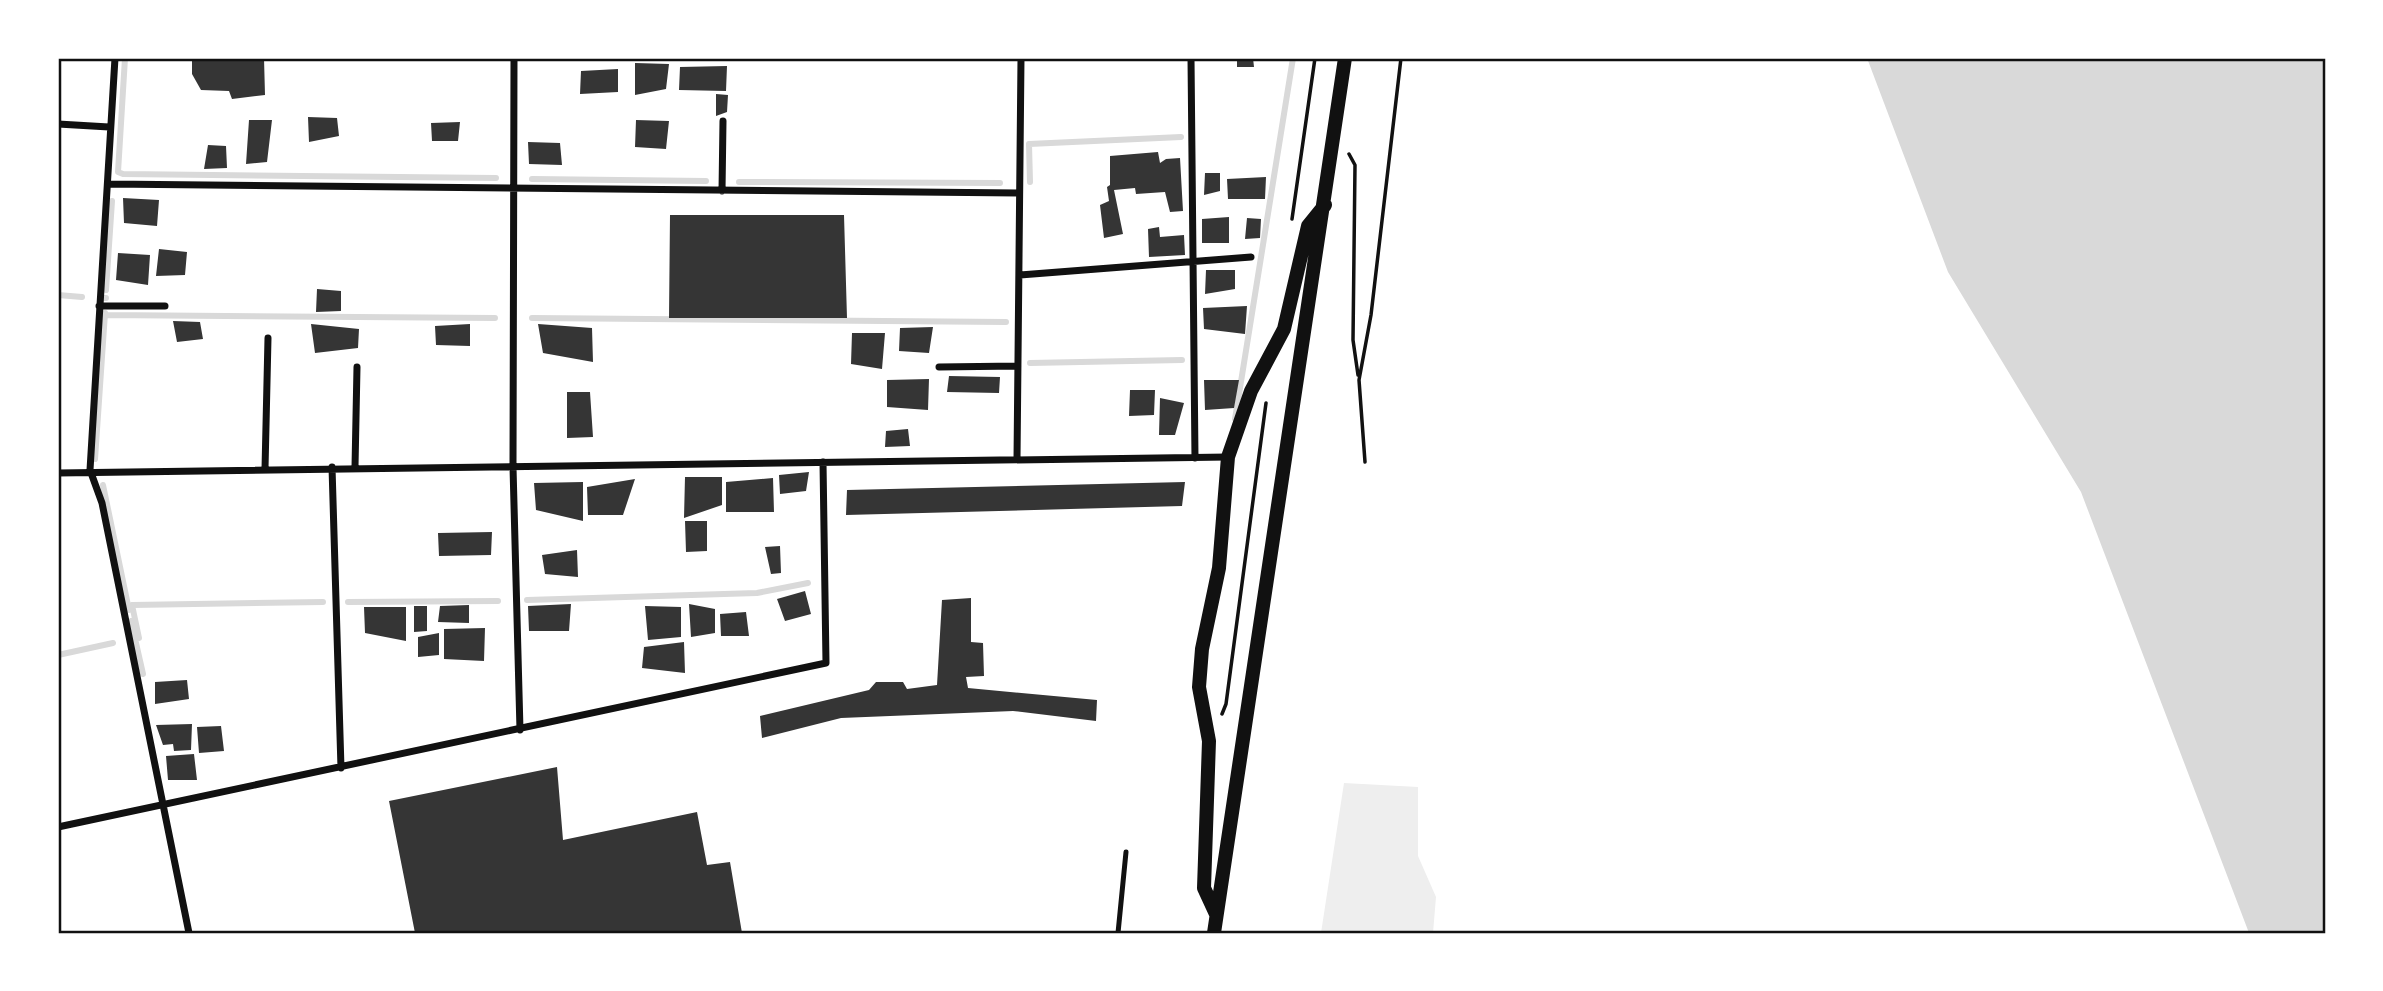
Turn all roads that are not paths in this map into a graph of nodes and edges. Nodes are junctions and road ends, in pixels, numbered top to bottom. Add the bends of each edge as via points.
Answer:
1 (115, 58) edge
2 (514, 58) edge
3 (1021, 58) edge
4 (1191, 58) edge
5 (1342, 61) edge
6 (723, 121) dead end
7 (58, 124) edge
8 (108, 127) junction
9 (109, 184) junction
10 (514, 188) junction
11 (722, 191) junction
12 (1018, 193) junction
13 (1325, 204) junction
14 (1251, 257) dead end
15 (1193, 262) junction
16 (1020, 275) junction
17 (99, 306) junction
18 (165, 306) dead end
19 (268, 338) dead end
20 (1018, 366) junction
21 (939, 367) dead end
22 (357, 368) dead end
23 (1228, 457) junction
24 (1195, 458) junction
25 (1017, 459) junction
26 (823, 462) junction
27 (332, 467) junction
28 (355, 467) junction
29 (513, 467) junction
30 (265, 469) junction
31 (90, 470) junction
32 (58, 473) edge
33 (520, 730) junction
34 (341, 768) junction
35 (163, 804) junction
36 (58, 827) edge
37 (1126, 852) dead end
38 (1216, 915) junction
39 (189, 933) edge
40 (1118, 933) edge
41 (1214, 933) edge

1 - 8 street
2 - 10 street
3 - 12 street
4 - 15 street
5 - 13 main road
6 - 11 street
7 - 8 street
8 - 9 street
9 - 10 street
9 - 17 street
10 - 11 street
10 - 29 street
11 - 12 street
12 - 16 street
13 - 23 main road via 1308,226 1284,329 1251,391
13 - 38 main road
14 - 15 street
15 - 16 street
15 - 24 street
16 - 20 street
17 - 18 street
17 - 31 street
19 - 30 street
20 - 21 street
20 - 25 street
22 - 28 street
23 - 24 street
23 - 38 main road via 1219,568 1199,687 1209,741 1205,888
24 - 25 street
25 - 26 street
26 - 29 street
26 - 33 street via 826,663
27 - 28 street
27 - 30 street
27 - 34 street
28 - 29 street
29 - 33 street
30 - 31 street
31 - 32 street
31 - 35 street via 102,503
33 - 34 street
34 - 35 street
35 - 36 street
35 - 39 street
37 - 40 lane
38 - 41 main road

